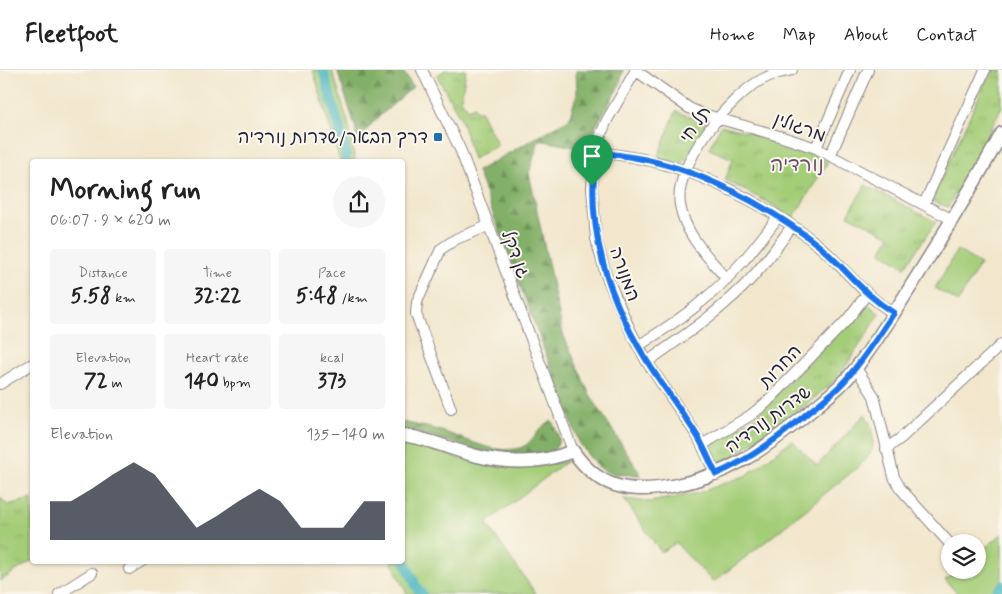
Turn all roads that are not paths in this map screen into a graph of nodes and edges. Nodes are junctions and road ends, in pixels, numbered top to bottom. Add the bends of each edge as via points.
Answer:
1 (422, 70) edge
2 (636, 70) edge
3 (792, 70) edge
4 (845, 70) edge
5 (850, 70) edge
6 (868, 70) edge
7 (985, 70) edge
8 (717, 118) junction
9 (1002, 133) edge
10 (596, 148) junction
11 (816, 148) junction
12 (620, 150) dead end
13 (830, 156) junction
14 (685, 171) junction
15 (924, 204) junction
16 (778, 217) junction
17 (953, 220) junction
18 (488, 226) junction
19 (792, 226) junction
20 (727, 279) junction
21 (867, 294) junction
22 (894, 313) junction
23 (1002, 344) edge
24 (638, 346) junction
25 (648, 362) junction
26 (30, 365) edge
27 (856, 368) junction
28 (0, 384) edge
29 (451, 409) dead end
30 (405, 435) edge
31 (702, 445) junction
32 (886, 449) junction
33 (573, 451) junction
34 (716, 474) junction
35 (941, 534) edge
36 (137, 564) edge
37 (129, 569) dead end
38 (92, 573) dead end
39 (59, 594) edge

1 - 18 street, גן דקל via 460,149
2 - 8 street, מרגולין via 682,104
2 - 10 street, המנורה via 607,120
3 - 8 street, תל חי via 764,78 732,101
4 - 5 street
5 - 11 street
6 - 13 street
7 - 15 street
8 - 11 street, מרגולין
8 - 14 street, תל חי
9 - 17 street, שדרות נורדיה
10 - 12 street
10 - 14 street
10 - 24 street, המנורה via 592,204 598,248 613,294
11 - 13 street, מרגולין
13 - 15 street, מרגולין
14 - 16 street via 730,190
14 - 20 street, תל חי via 680,186 685,222 698,246
15 - 17 street, מרגולין
16 - 19 street
16 - 20 street
17 - 22 street, שדרות נורדיה
18 - 29 street via 456,239 441,250 417,302 416,314
18 - 33 street, גן דקל
19 - 21 street via 817,244
19 - 25 street via 741,289
20 - 24 street via 678,320
21 - 22 street
21 - 31 street, החרות via 847,320 766,403
22 - 27 street, שדרות נורדיה
23 - 32 street
24 - 25 street, המנורה
25 - 31 street, המנורה
26 - 28 street
27 - 32 street via 874,396
27 - 34 street, שדרות נורדיה via 786,431 746,459
30 - 33 street via 498,460 542,461
31 - 34 street, המנורה
32 - 35 street via 900,488
33 - 34 street, שדרות נורדיה via 590,473 623,487 643,490 664,488
36 - 37 street
38 - 39 street

